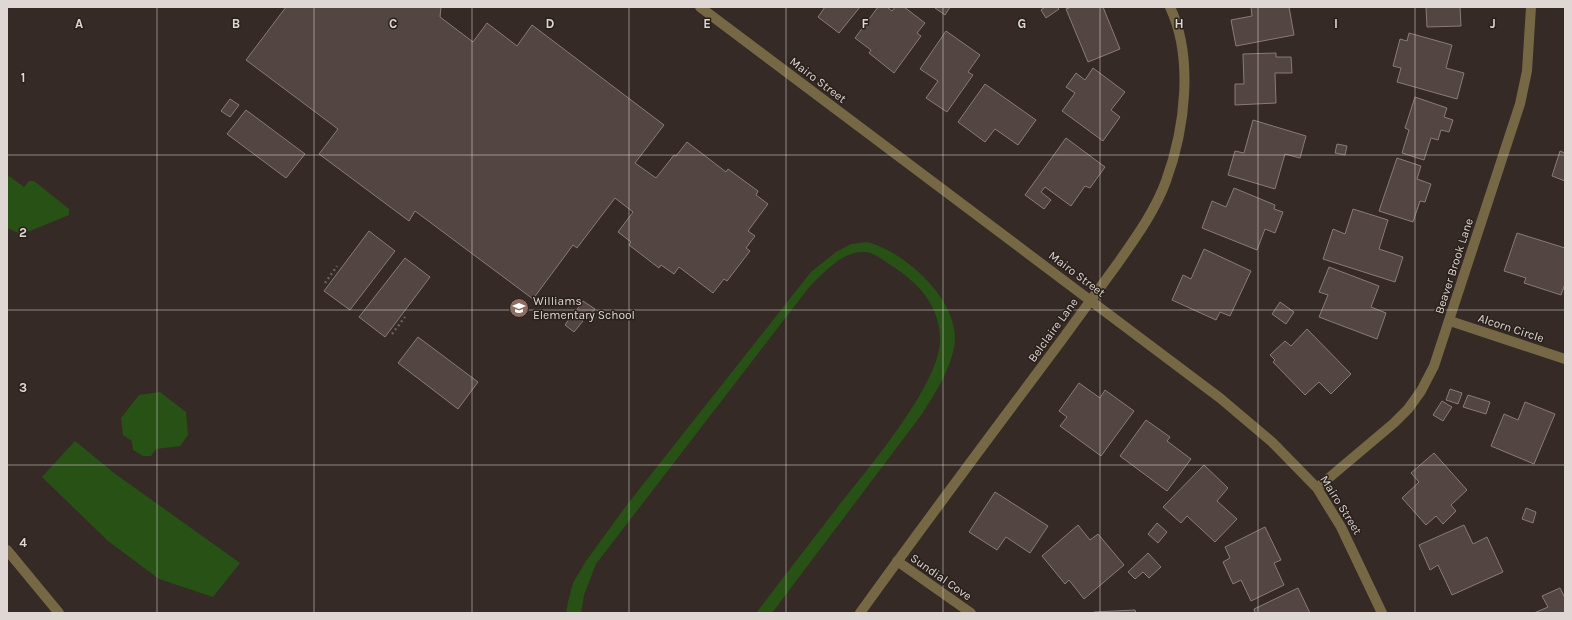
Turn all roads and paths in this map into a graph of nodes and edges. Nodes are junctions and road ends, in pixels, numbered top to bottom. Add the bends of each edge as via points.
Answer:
1 (700, 7) edge
2 (1170, 7) edge
3 (1531, 7) edge
4 (337, 266) dead end
5 (325, 283) dead end
6 (1091, 300) junction
7 (405, 317) dead end
8 (1450, 321) junction
9 (392, 334) dead end
10 (1565, 359) edge
11 (1317, 488) junction
12 (7, 550) edge
13 (897, 561) junction
14 (59, 613) edge
15 (860, 613) edge
16 (970, 613) edge
17 (1382, 613) edge

1 - 6 street, Mairo Street
2 - 6 street, Belclaire Lane via 1181,46 1186,78 1179,137 1166,181 1152,212
3 - 8 street, Beaver Brook Lane via 1527,71 1520,104
4 - 5 path
6 - 11 street, Mairo Street via 1220,398 1272,442
6 - 13 street, Belclaire Lane
7 - 9 path
8 - 10 street, Alcorn Circle
8 - 11 street, Beaver Brook Lane via 1434,366 1408,409
11 - 17 street, Mairo Street via 1341,527
12 - 14 street
13 - 15 street, Belclaire Lane
13 - 16 street, Sundial Cove

